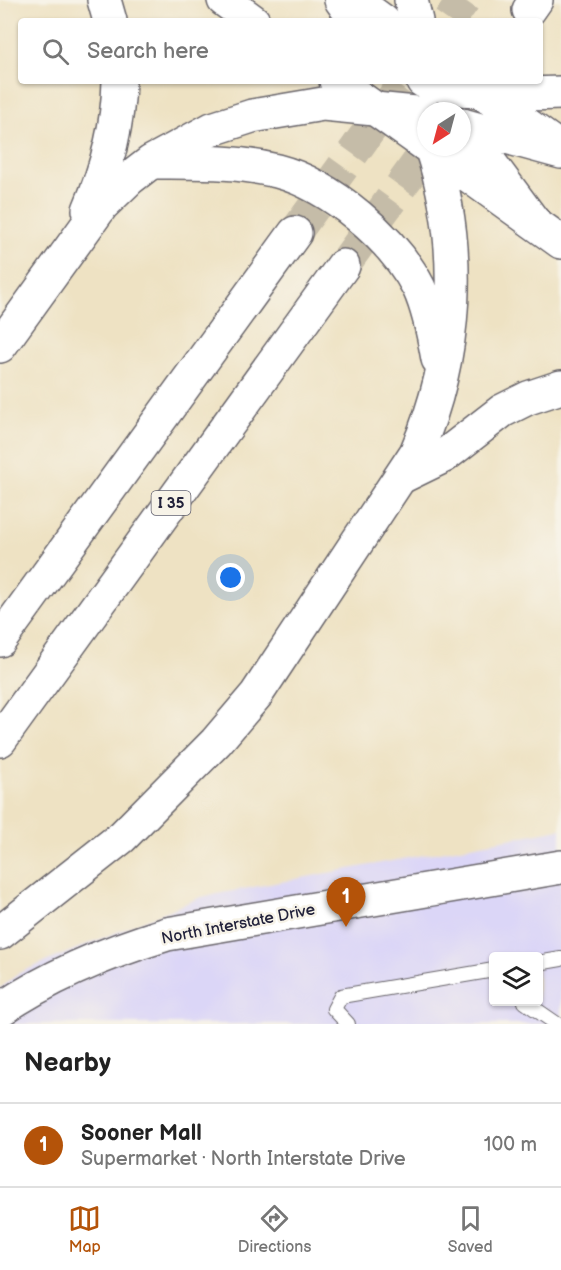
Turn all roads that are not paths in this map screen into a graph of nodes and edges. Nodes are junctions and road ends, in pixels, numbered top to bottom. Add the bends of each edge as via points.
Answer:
1 (104, 0) edge
2 (224, 0) edge
3 (341, 0) edge
4 (354, 0) edge
5 (411, 0) edge
6 (110, 18) edge
7 (249, 18) edge
8 (354, 18) edge
9 (379, 18) edge
10 (415, 18) edge
11 (119, 84) edge
12 (340, 84) edge
13 (403, 84) edge
14 (561, 93) edge
15 (424, 102) edge
16 (471, 106) edge
17 (374, 108) junction
18 (417, 111) edge
19 (471, 123) edge
20 (471, 127) edge
21 (471, 137) edge
22 (471, 151) edge
23 (561, 151) edge
24 (440, 156) edge
25 (151, 162) junction
26 (533, 221) junction
27 (295, 233) tunnel mouth
28 (78, 237) junction
29 (561, 242) edge
30 (343, 266) tunnel mouth
31 (0, 346) edge
32 (442, 378) junction
33 (561, 387) edge
34 (401, 477) junction
35 (0, 640) edge
36 (0, 740) edge
37 (561, 867) edge
38 (0, 933) edge
39 (561, 959) edge
40 (543, 962) edge
41 (489, 974) edge
42 (531, 1006) edge
43 (0, 1010) edge
44 (348, 1024) edge
45 (557, 1024) edge

1 - 6 main road
2 - 7 main road
3 - 8 main road
4 - 9 main road
5 - 10 main road
11 - 28 main road via 114,140
12 - 17 main road
13 - 15 main road
14 - 16 main road via 519,95
17 - 18 main road
17 - 25 main road via 323,104 252,116 212,129
19 - 23 main road
20 - 23 main road
21 - 26 main road
22 - 26 main road
24 - 32 main road via 452,262 450,329
25 - 28 main road via 102,205
25 - 32 main road via 220,162 279,171 353,210 401,261 419,289
26 - 29 main road
27 - 35 main road
28 - 31 main road
30 - 36 main road, I 35
32 - 34 main road via 429,422
33 - 34 main road via 502,411 444,456
34 - 38 main road via 256,694 216,742 122,837
37 - 43 main road, North Interstate Drive via 167,934 71,969
39 - 40 lane
41 - 44 lane via 341,996 334,1009
42 - 45 lane

